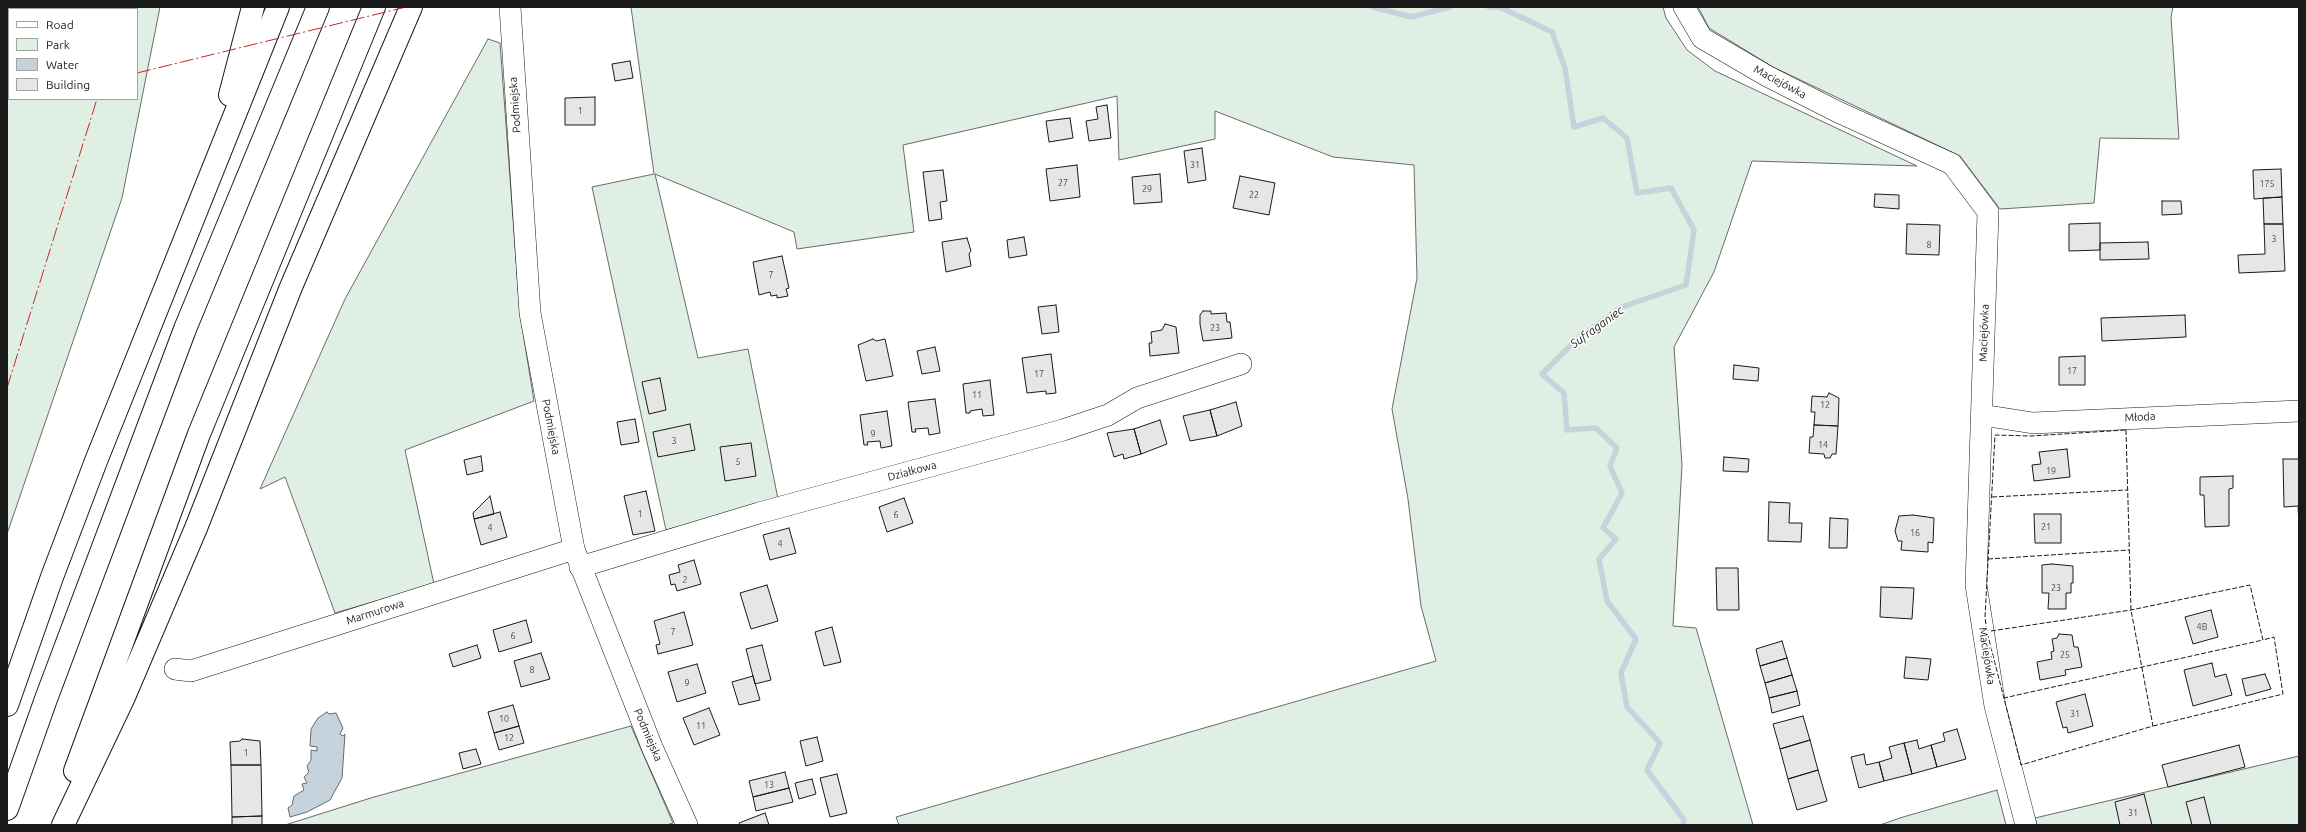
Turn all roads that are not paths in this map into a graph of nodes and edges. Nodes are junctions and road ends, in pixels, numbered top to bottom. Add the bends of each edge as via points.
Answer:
1 (253, 7) edge
2 (278, 7) edge
3 (318, 7) edge
4 (374, 7) edge
5 (411, 7) edge
6 (510, 7) edge
7 (1684, 7) edge
8 (207, 180) junction
9 (1241, 364) dead end
10 (2299, 411) edge
11 (1982, 415) junction
12 (577, 558) junction
13 (175, 669) dead end
14 (7, 705) edge
15 (7, 810) edge
16 (56, 825) edge
17 (63, 825) edge
18 (687, 825) edge
19 (2026, 825) edge

1 - 8 highway
2 - 8 highway
3 - 15 highway via 185,330 46,699
4 - 16 highway via 199,434
5 - 17 highway via 291,287 196,528 131,683
6 - 12 street, Podmiejska via 530,313
7 - 11 street, Maciejówka via 1702,38 1767,76 1836,111 1952,164 1988,212
8 - 14 highway via 80,505
9 - 12 street, Działkowa via 1137,398 1108,415 1063,430 759,513
10 - 11 street, Młoda via 2033,423
11 - 19 street, Maciejówka via 1976,585 1994,706
12 - 13 street, Marmurowa via 191,671
12 - 18 street, Podmiejska via 652,747

